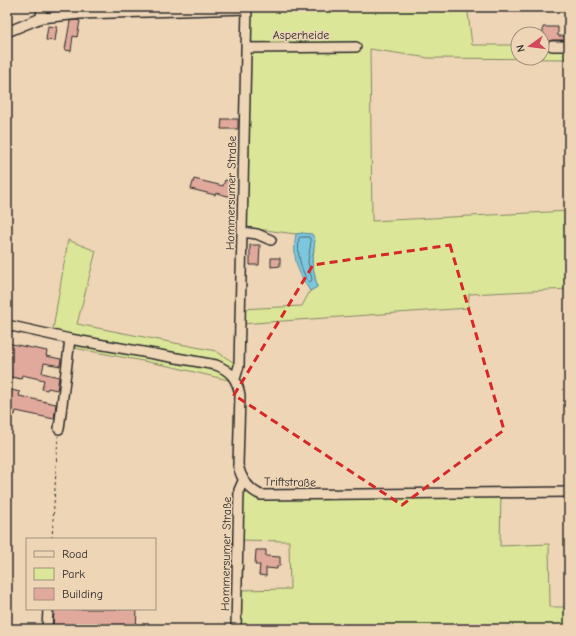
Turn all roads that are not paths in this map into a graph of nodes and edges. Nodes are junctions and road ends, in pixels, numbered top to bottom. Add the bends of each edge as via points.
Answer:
1 (42, 7) edge
2 (247, 8) edge
3 (41, 18) junction
4 (7, 32) edge
5 (552, 46) dead end
6 (569, 46) edge
7 (356, 47) dead end
8 (247, 48) junction
9 (242, 232) junction
10 (270, 240) dead end
11 (7, 325) edge
12 (70, 339) junction
13 (235, 379) junction
14 (59, 429) road end
15 (243, 481) junction
16 (569, 492) edge
17 (48, 610) edge
18 (47, 629) edge
19 (236, 629) edge

1 - 3 street
2 - 3 street via 80,14
2 - 8 street, Hommersumer Straße
3 - 4 street
5 - 6 street
7 - 8 street, Asperheide
8 - 9 street, Hommersumer Straße
9 - 10 street via 257,234
9 - 13 street, Hommersumer Straße via 239,366
11 - 12 street
12 - 13 street via 216,365 227,370
12 - 14 street
13 - 15 street via 240,395 238,465
15 - 16 street, Triftstraße via 261,495
15 - 19 street, Hommersumer Straße via 239,490
17 - 18 street

